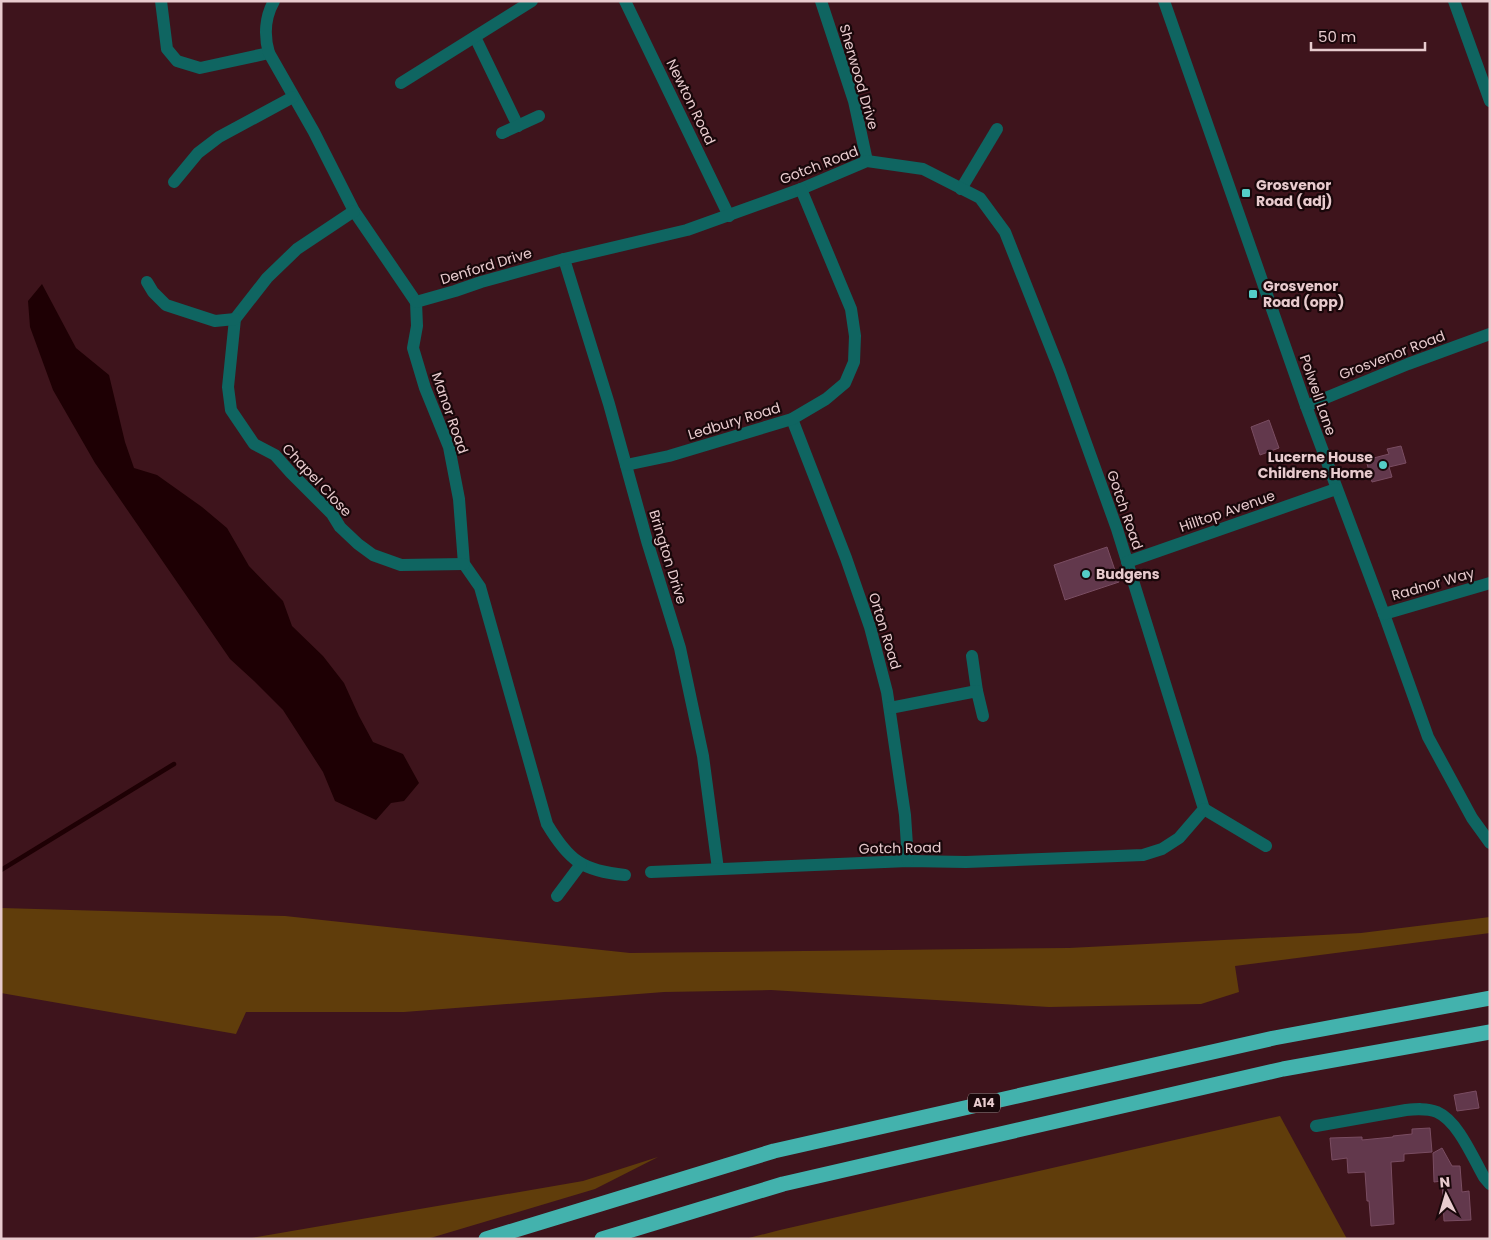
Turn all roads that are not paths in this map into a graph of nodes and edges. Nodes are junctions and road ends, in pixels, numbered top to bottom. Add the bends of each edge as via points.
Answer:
1 (161, 1) edge
2 (274, 1) edge
3 (532, 1) edge
4 (625, 1) edge
5 (821, 1) edge
6 (1164, 1) edge
7 (1454, 1) edge
8 (475, 38) junction
9 (269, 53) junction
10 (401, 83) dead end
11 (293, 97) junction
12 (1490, 101) edge
13 (539, 116) dead end
14 (518, 126) junction
15 (997, 129) dead end
16 (502, 133) dead end
17 (866, 161) junction
18 (174, 182) dead end
19 (801, 189) junction
20 (961, 189) junction
21 (354, 212) junction
22 (729, 216) junction
23 (564, 259) junction
24 (147, 282) dead end
25 (416, 302) junction
26 (235, 319) junction
27 (1490, 334) edge
28 (1306, 406) junction
29 (792, 419) junction
30 (626, 465) junction
31 (1336, 489) junction
32 (1127, 562) junction
33 (464, 564) junction
34 (1490, 583) edge
35 (1384, 614) junction
36 (972, 656) dead end
37 (977, 692) junction
38 (890, 708) junction
39 (983, 716) dead end
40 (1204, 809) junction
41 (1490, 843) edge
42 (1266, 846) dead end
43 (908, 862) junction
44 (580, 864) junction
45 (718, 869) junction
46 (651, 872) dead end
47 (625, 875) dead end
48 (557, 896) dead end
49 (1490, 998) edge
50 (1490, 1032) edge
51 (1316, 1126) dead end
52 (1490, 1184) edge
53 (486, 1239) edge
54 (602, 1239) edge

1 - 9 street via 167,49 177,61 200,68
2 - 9 street via 268,17 266,41
3 - 8 street
4 - 22 street, Newton Road
5 - 17 street, Sherwood Drive via 854,101
6 - 28 street, Polwell Lane
7 - 12 street
8 - 10 street
8 - 14 street
9 - 11 street
11 - 18 street via 219,137 198,153
11 - 21 street
13 - 14 street
14 - 16 street
15 - 20 street
17 - 19 street, Gotch Road
17 - 20 street, Gotch Road via 923,169
19 - 22 street, Gotch Road
19 - 29 street, Ledbury Road via 851,309 854,362 845,383 826,399
20 - 32 street, Gotch Road via 980,198 1005,232 1060,371
21 - 25 street
21 - 26 street via 297,248 267,278
22 - 23 street, Gotch Road via 688,230
23 - 25 street, Denford Drive
23 - 30 street, Brington Drive
24 - 26 street via 166,305 215,321
25 - 33 street, Manor Road via 414,348 425,388 449,447 459,499
26 - 33 street, Chapel Close via 228,387 231,410 254,444 275,455 332,514 340,527 373,555 401,565
27 - 28 street, Grosvenor Road
28 - 31 street, Polwell Lane
29 - 30 street, Ledbury Road via 697,448
29 - 38 street, Orton Road via 870,627
30 - 45 street, Brington Drive via 680,648 703,756
31 - 32 street, Hilltop Avenue
31 - 35 street, Polwell Lane
32 - 40 street, Gotch Road
33 - 44 street via 480,587 547,824 566,852
34 - 35 street, Radnor Way
35 - 41 street, Polwell Lane via 1428,737 1472,818
36 - 37 street
37 - 38 street
37 - 39 street
38 - 43 street, Orton Road
40 - 42 street
40 - 43 street, Gotch Road via 1179,838 1143,856
43 - 45 street, Gotch Road
44 - 47 street via 605,873
44 - 48 street
45 - 46 street, Gotch Road
49 - 53 highway, A14 via 1274,1038 774,1151
50 - 54 highway via 1282,1069 783,1184
51 - 52 street via 1412,1110 1437,1112 1458,1130

